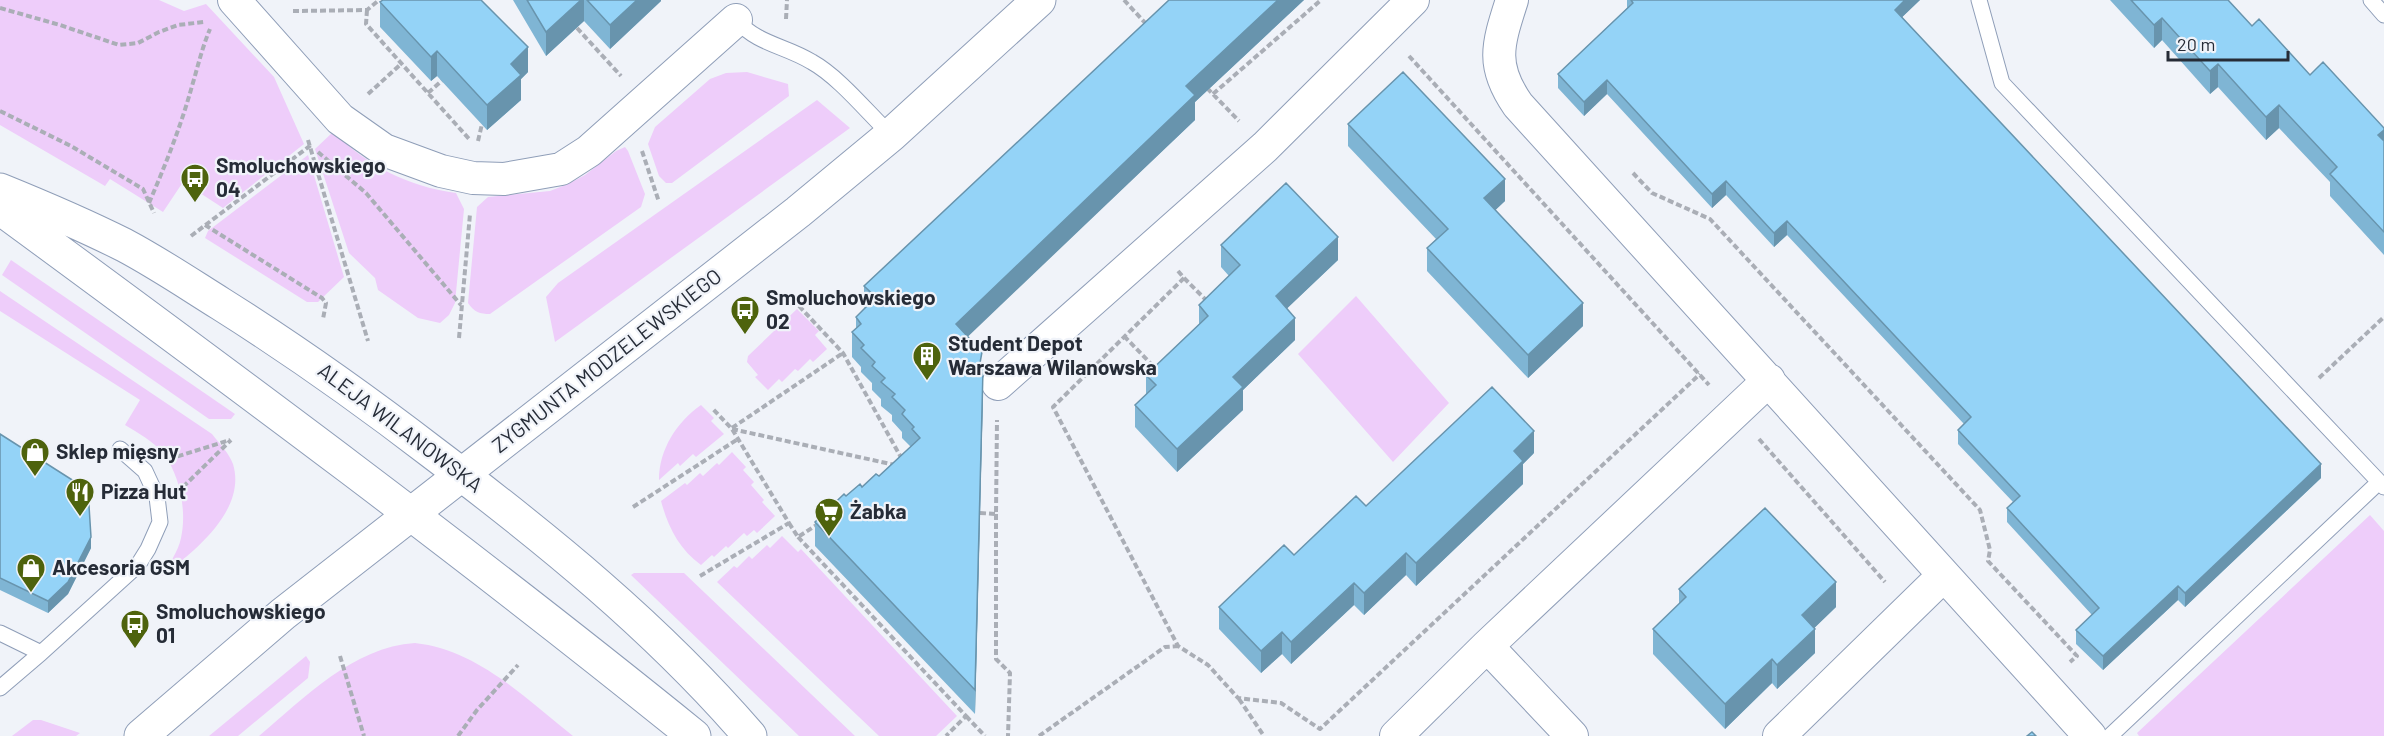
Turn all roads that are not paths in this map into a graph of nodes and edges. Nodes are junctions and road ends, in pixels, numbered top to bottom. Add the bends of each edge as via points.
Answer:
1 (1039, 0) edge
2 (1413, 0) edge
3 (1512, 0) edge
4 (1979, 0) edge
5 (2371, 0) edge
6 (239, 6) edge
7 (2384, 15) edge
8 (735, 20) joint
9 (891, 135) junction
10 (0, 190) edge
11 (0, 208) edge
12 (1769, 380) junction
13 (998, 384) road end
14 (120, 449) dead end
15 (461, 473) junction
16 (2382, 484) edge
17 (410, 514) junction
18 (1944, 575) junction
19 (0, 633) edge
20 (1487, 646) junction
21 (41, 653) junction
22 (0, 688) edge
23 (141, 736) edge
24 (694, 736) edge
25 (750, 736) edge
26 (1396, 736) edge
27 (1572, 736) edge
28 (1779, 736) edge
29 (2090, 736) edge
30 (2110, 736) edge

1 - 9 main road, ZYGMUNTA MODZELEWSKIEGO
2 - 13 street via 1265,147
3 - 12 street via 1500,49 1500,72 1506,89
4 - 16 lane via 2002,83
5 - 7 lane
6 - 8 street via 340,119 384,150 441,171 504,179 561,169 589,151
8 - 9 lane via 747,33 813,62
9 - 15 main road, ZYGMUNTA MODZELEWSKIEGO via 755,246
10 - 15 main road, ALEJA WILANOWSKA via 64,216 160,266 297,353
11 - 17 main road
12 - 18 street
12 - 20 street
14 - 21 lane via 146,471 157,497 160,522 138,565
15 - 17 main road, ZYGMUNTA MODZELEWSKIEGO
15 - 25 main road, ALEJA WILANOWSKA via 529,525 638,619 714,694
16 - 30 lane
17 - 23 main road, ZYGMUNTA MODZELEWSKIEGO via 283,614
17 - 24 main road
18 - 28 street
18 - 29 street
19 - 21 lane
20 - 26 street
20 - 27 street
21 - 22 lane

